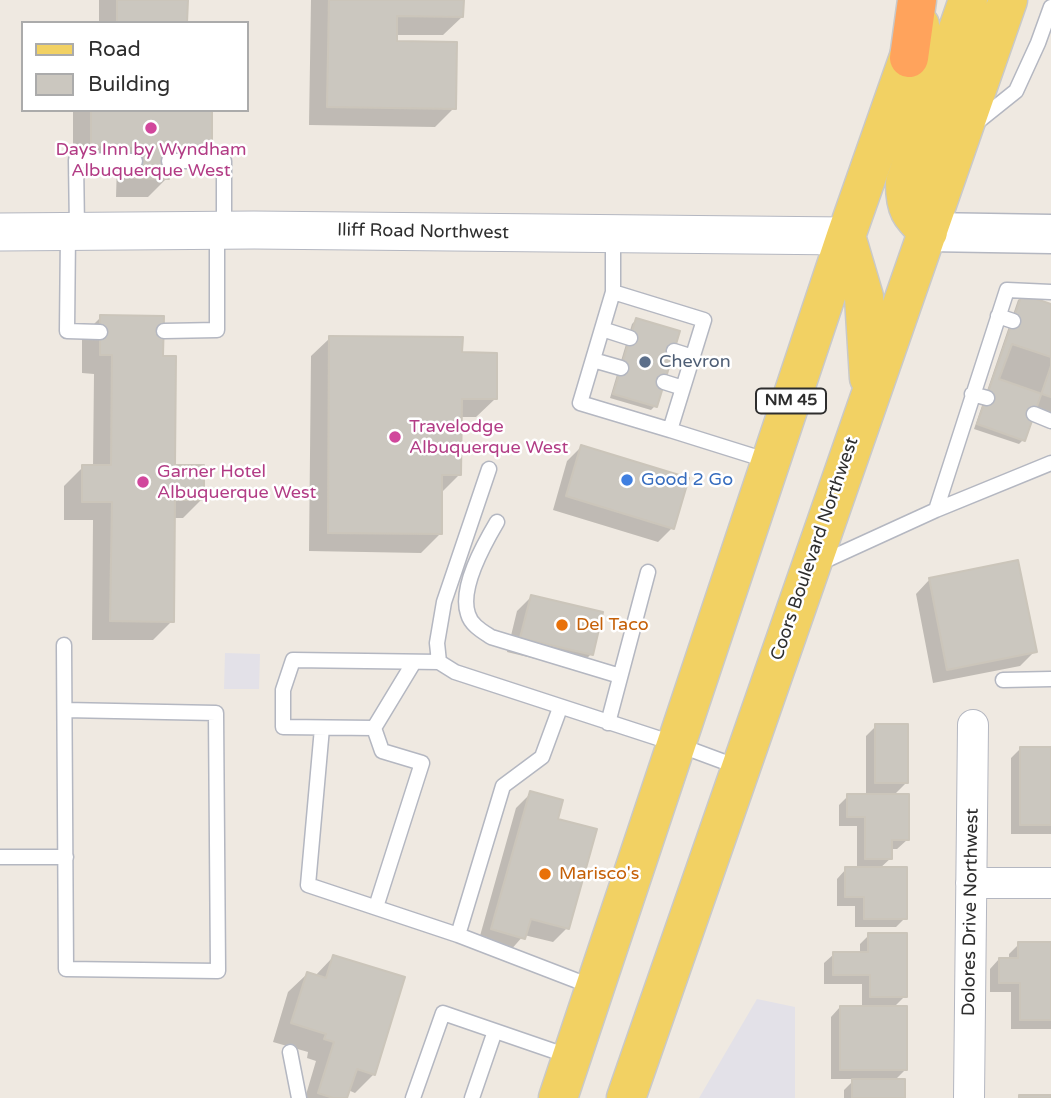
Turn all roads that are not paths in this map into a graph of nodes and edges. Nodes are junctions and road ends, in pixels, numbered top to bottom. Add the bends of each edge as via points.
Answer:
1 (917, 0) edge
2 (929, 0) edge
3 (968, 0) edge
4 (1008, 0) edge
5 (1049, 16) edge
6 (909, 58) junction
7 (962, 135) junction
8 (135, 161) dead end
9 (169, 161) dead end
10 (220, 230) junction
11 (72, 231) junction
12 (0, 232) edge
13 (928, 232) junction
14 (613, 234) junction
15 (1051, 234) edge
16 (846, 236) junction
17 (613, 292) junction
18 (1051, 292) edge
19 (998, 316) junction
20 (1013, 321) dead end
21 (602, 329) junction
22 (164, 331) dead end
23 (100, 332) dead end
24 (630, 338) dead end
25 (674, 351) dead end
26 (693, 357) junction
27 (593, 360) junction
28 (621, 368) dead end
29 (664, 382) dead end
30 (683, 387) junction
31 (870, 391) junction
32 (1034, 414) dead end
33 (1051, 421) edge
34 (670, 430) junction
35 (771, 461) junction
36 (1051, 463) edge
37 (489, 469) dead end
38 (936, 510) junction
39 (496, 522) dead end
40 (809, 568) junction
41 (648, 572) dead end
42 (64, 645) dead end
43 (414, 662) junction
44 (439, 662) junction
45 (621, 676) junction
46 (1051, 679) edge
47 (1003, 680) dead end
48 (561, 708) junction
49 (65, 710) junction
50 (608, 723) junction
51 (973, 725) dead end
52 (321, 728) junction
53 (374, 728) junction
54 (676, 744) junction
55 (739, 768) junction
56 (0, 857) edge
57 (66, 857) junction
58 (971, 883) junction
59 (1051, 883) edge
60 (376, 907) junction
61 (458, 935) junction
62 (594, 988) junction
63 (495, 1031) junction
64 (290, 1052) dead end
65 (572, 1057) junction
66 (299, 1098) edge
67 (413, 1098) edge
68 (472, 1098) edge
69 (558, 1098) edge
70 (626, 1098) edge
71 (970, 1098) edge

1 - 6 highway
2 - 6 main road, NM 45
3 - 13 main road via 905,183 911,215
4 - 7 main road, Coors Boulevard Northwest
5 - 7 lane via 1016,91
6 - 16 main road, NM 45
7 - 13 main road, Coors Boulevard Northwest
8 - 11 lane via 76,160
9 - 10 lane via 224,161
10 - 11 street, Iliff Road Northwest
10 - 14 street, Iliff Road Northwest
10 - 22 lane via 216,330
11 - 12 street, Iliff Road Northwest
11 - 23 lane via 66,331
13 - 15 main road
13 - 31 main road, Coors Boulevard Northwest
14 - 16 street, Iliff Road Northwest
14 - 17 lane
16 - 31 main road via 864,297
16 - 35 main road, NM 45
17 - 21 lane
17 - 26 lane via 704,320
18 - 19 lane via 1007,290
19 - 20 lane
19 - 38 lane via 979,396
21 - 24 lane
21 - 27 lane
25 - 26 lane
26 - 30 lane
27 - 28 lane
27 - 34 lane via 580,403
29 - 30 lane
30 - 34 lane
31 - 40 main road, Coors Boulevard Northwest
32 - 33 lane
34 - 35 lane
35 - 54 main road, NM 45
36 - 38 lane
37 - 44 lane via 444,602 437,643
38 - 40 lane
39 - 45 lane via 478,554 467,595 468,614 477,627 491,636
40 - 55 main road, Coors Boulevard Northwest
41 - 45 lane
42 - 49 lane
43 - 44 lane
43 - 52 lane via 293,660 283,690 283,727
43 - 53 lane
44 - 48 lane via 455,672
45 - 50 lane
46 - 47 lane
48 - 50 lane
48 - 61 lane via 542,757 503,786
49 - 57 lane
49 - 57 lane via 216,713 218,971 66,969
50 - 54 lane
51 - 58 street, Dolores Drive Northwest
52 - 53 lane
52 - 60 lane via 308,885
53 - 60 lane via 382,751 422,763
54 - 55 lane
54 - 62 main road, NM 45
55 - 70 main road, Coors Boulevard Northwest
56 - 57 lane
58 - 59 street
58 - 71 street, Dolores Drive Northwest
60 - 61 lane
61 - 62 lane
62 - 65 main road, NM 45
63 - 65 lane
63 - 67 lane via 443,1013
63 - 68 lane
64 - 66 lane
65 - 69 main road, NM 45

